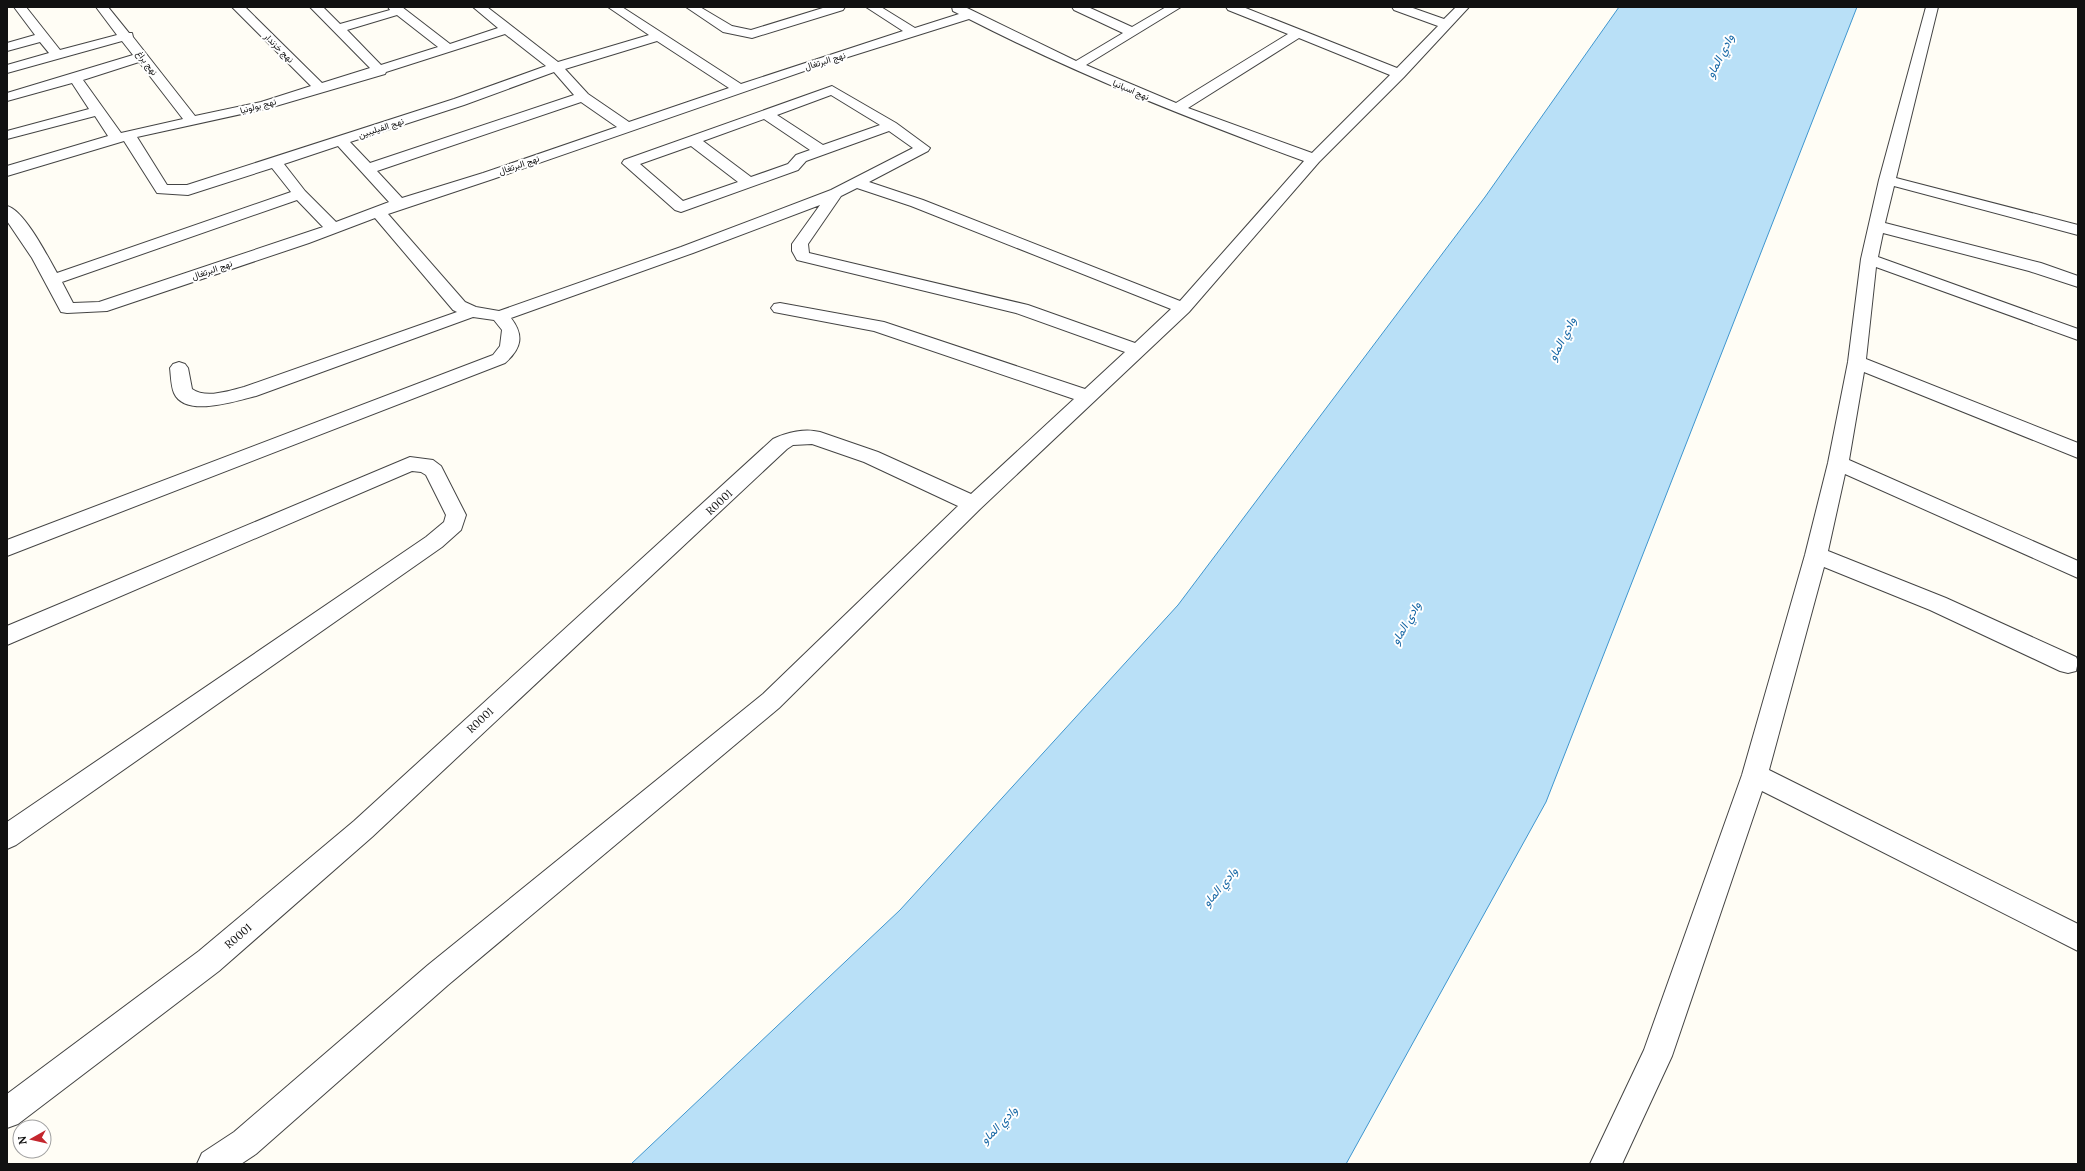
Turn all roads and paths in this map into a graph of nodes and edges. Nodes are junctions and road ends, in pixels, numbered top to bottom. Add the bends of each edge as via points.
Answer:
1 (20, 7) edge
2 (102, 7) edge
3 (238, 7) edge
4 (316, 7) edge
5 (479, 7) edge
6 (692, 7) edge
7 (839, 7) edge
8 (872, 7) edge
9 (955, 7) edge
10 (1078, 7) edge
11 (1175, 7) edge
12 (1232, 7) edge
13 (1398, 7) edge
14 (1463, 7) edge
15 (1932, 7) edge
16 (397, 9) edge
17 (639, 9) dead end
18 (619, 10) edge
19 (969, 15) junction
20 (1445, 24) junction
21 (35, 26) junction
22 (338, 29) junction
23 (505, 29) junction
24 (21, 30) dead end
25 (913, 32) junction
26 (1132, 32) junction
27 (1299, 33) junction
28 (127, 36) junction
29 (660, 36) junction
30 (44, 38) junction
31 (7, 47) edge
32 (448, 49) junction
33 (58, 56) junction
34 (142, 57) junction
35 (1076, 66) junction
36 (556, 67) junction
37 (7, 69) edge
38 (798, 69) junction
39 (380, 71) junction
40 (1399, 74) junction
41 (75, 78) junction
42 (320, 88) junction
43 (740, 89) junction
44 (832, 90) junction
45 (583, 96) junction
46 (7, 97) edge
47 (1176, 109) junction
48 (97, 111) junction
49 (766, 114) junction
50 (191, 120) junction
51 (891, 126) junction
52 (628, 128) junction
53 (7, 135) edge
54 (123, 136) junction
55 (692, 140) junction
56 (340, 141) junction
57 (821, 151) junction
58 (1314, 159) junction
59 (275, 162) junction
60 (368, 169) junction
61 (7, 171) edge
62 (1887, 180) junction
63 (749, 183) junction
64 (857, 183) junction
65 (836, 193) junction
66 (300, 194) junction
67 (399, 204) junction
68 (7, 211) edge
69 (376, 211) junction
70 (1876, 226) junction
71 (332, 227) junction
72 (2078, 230) edge
73 (1869, 259) junction
74 (53, 280) junction
75 (2078, 282) edge
76 (780, 308) dead end
77 (1183, 308) junction
78 (472, 312) junction
79 (500, 316) junction
80 (2078, 335) edge
81 (1138, 350) junction
82 (1857, 362) junction
83 (179, 368) dead end
84 (1088, 397) junction
85 (2078, 451) edge
86 (1838, 463) junction
87 (973, 504) junction
88 (7, 548) edge
89 (1816, 555) junction
90 (2078, 570) edge
91 (7, 636) edge
92 (2068, 664) dead end
93 (1755, 775) junction
94 (7, 837) edge
95 (2078, 938) edge
96 (7, 1113) edge
97 (213, 1164) edge
98 (1606, 1164) edge

1 - 21 street
2 - 28 street, نهج براغ
3 - 42 street, نهج خزندار
4 - 22 street
5 - 23 street
6 - 7 street via 733,32 752,34
8 - 25 street
9 - 19 street, نهج اسبانيا
10 - 26 street
11 - 26 street
12 - 27 street
13 - 20 street
14 - 20 street
15 - 62 street
16 - 22 street
16 - 32 street
17 - 18 street
18 - 29 street
19 - 25 street, نهج البرتغال
19 - 35 street, نهج اسبانيا
20 - 40 street
21 - 24 street
21 - 30 street
22 - 39 street
23 - 32 street, نهج بولونيا
23 - 36 street
25 - 38 street, نهج البرتغال
26 - 35 street
27 - 40 street
27 - 47 street
28 - 33 street
28 - 34 street, نهج براغ
29 - 36 street, نهج الفيليبين
29 - 43 street
30 - 31 street
30 - 33 street
32 - 39 street, نهج بولونيا
33 - 37 street
34 - 41 street
34 - 50 street, نهج براغ
35 - 47 street, نهج اسبانيا
36 - 45 street
36 - 56 street, نهج الفيليبين
38 - 43 street, نهج البرتغال
38 - 44 street
39 - 42 street, نهج بولونيا
40 - 58 street
41 - 46 street
41 - 48 street
42 - 50 street, نهج بولونيا via 235,112
43 - 52 street, نهج البرتغال
44 - 49 street
44 - 51 street
45 - 52 street
45 - 60 street
47 - 58 street, نهج اسبانيا
48 - 53 street
48 - 54 street
49 - 55 street
49 - 57 street
50 - 54 street, نهج بولونيا
51 - 57 street
51 - 64 street via 923,148
52 - 67 street, نهج البرتغال
54 - 59 street, نهج الفيليبين via 162,190 188,190
54 - 61 street, نهج بولونيا
55 - 63 street
55 - 63 street via 629,163 681,207
56 - 59 street, نهج الفيليبين
56 - 60 street
57 - 63 street via 801,158 792,167
58 - 77 street
59 - 66 street
60 - 67 street
62 - 70 street
62 - 72 street
64 - 65 street
64 - 77 street via 917,203
65 - 79 street via 687,250
65 - 81 street via 800,244 803,256 1022,309
66 - 71 street
66 - 74 street
67 - 69 street, نهج البرتغال
68 - 74 street
69 - 71 street, نهج البرتغال
69 - 78 street via 459,306
70 - 73 street
70 - 75 street via 2036,267
71 - 74 street, نهج البرتغال via 303,240 101,307 67,308
73 - 80 street
73 - 82 street
76 - 84 street via 878,326
77 - 81 street
78 - 79 street
78 - 83 street via 249,392 220,399 194,400 183,392
79 - 88 street via 511,330 511,337 508,352 499,359
81 - 84 street
82 - 85 street
82 - 86 street
84 - 87 street
86 - 89 street
86 - 90 street
87 - 96 street, R0001 via 883,462 813,437 790,439 780,444 363,829 209,961
87 - 97 street via 771,701 438,975 245,1143
89 - 92 street via 1938,604
89 - 93 street
91 - 94 street via 410,464 426,465 434,471 456,515 454,525 434,542
93 - 95 street
93 - 98 street via 1656,1056

